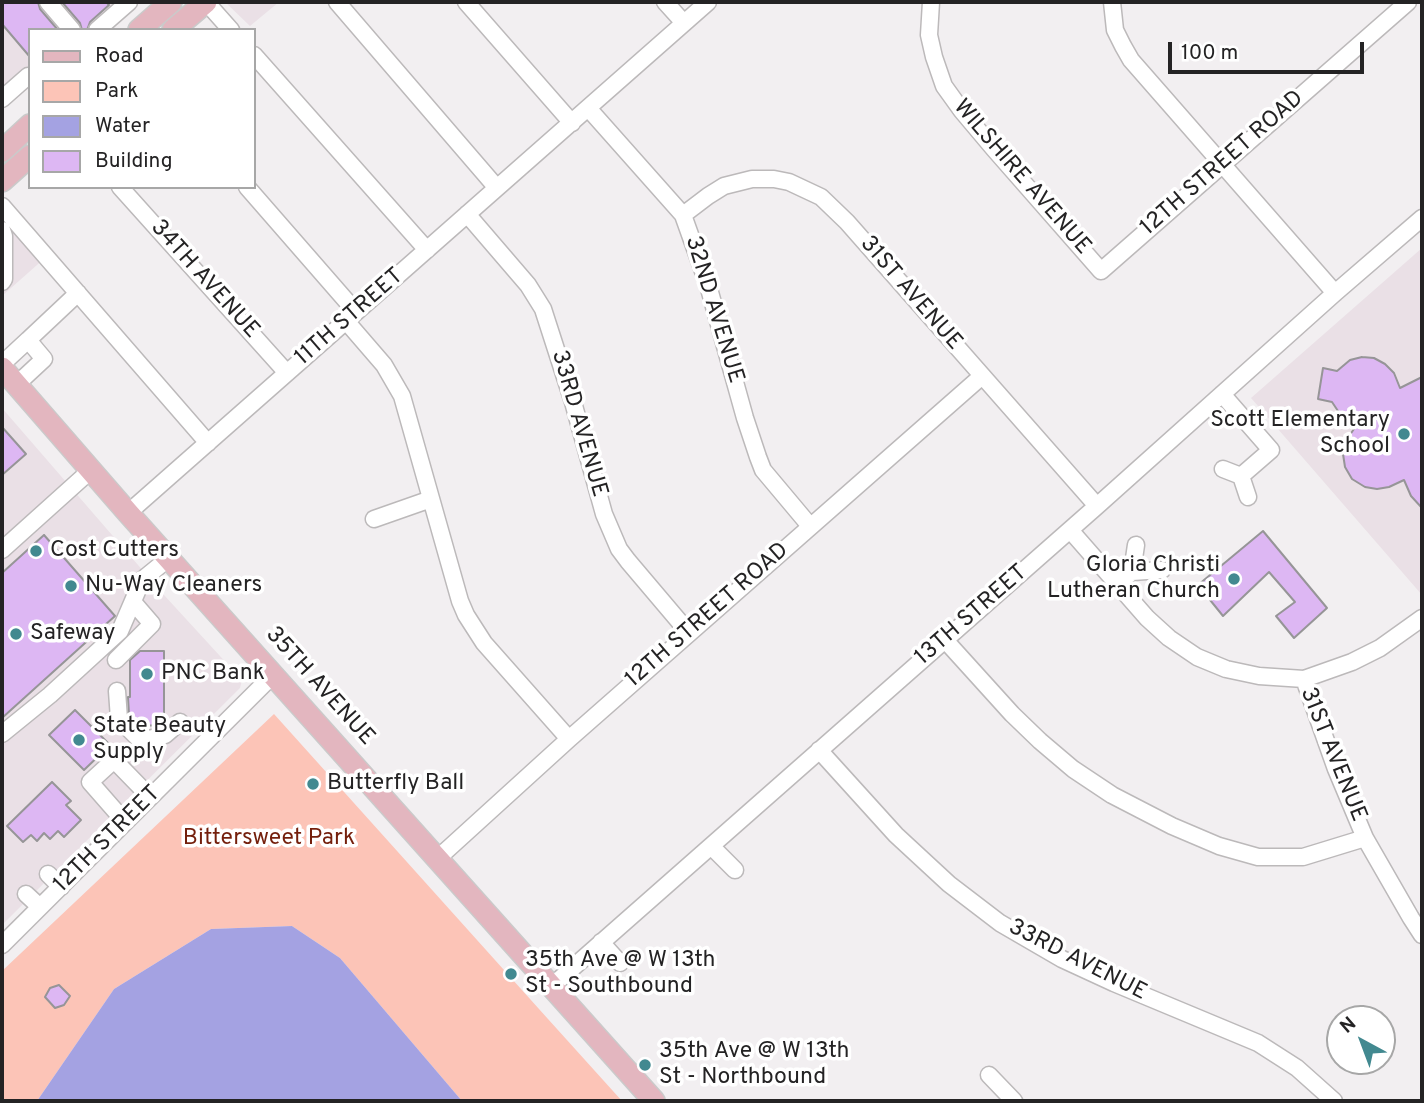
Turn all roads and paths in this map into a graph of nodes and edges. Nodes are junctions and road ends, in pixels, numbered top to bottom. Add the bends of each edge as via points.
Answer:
1 (48, 2) edge
2 (129, 2) edge
3 (171, 2) edge
4 (180, 2) edge
5 (206, 2) edge
6 (337, 2) edge
7 (466, 2) edge
8 (665, 2) edge
9 (708, 2) edge
10 (931, 2) edge
11 (1112, 2) edge
12 (1408, 2) edge
13 (684, 23) junction
14 (70, 28) edge
15 (99, 28) edge
16 (141, 28) edge
17 (160, 28) edge
18 (175, 28) edge
19 (229, 28) edge
20 (256, 57) edge
21 (28, 76) edge
22 (2, 99) edge
23 (588, 108) junction
24 (572, 122) junction
25 (28, 127) edge
26 (2, 151) edge
27 (28, 158) edge
28 (1222, 164) junction
29 (2, 181) edge
30 (497, 188) junction
31 (122, 189) edge
32 (249, 189) edge
33 (2, 206) edge
34 (467, 215) junction
35 (683, 215) junction
36 (1422, 218) edge
37 (2, 230) edge
38 (427, 250) junction
39 (1101, 271) joint
40 (2, 282) edge
41 (78, 293) junction
42 (1335, 293) junction
43 (351, 316) junction
44 (28, 340) junction
45 (2, 366) edge
46 (287, 373) junction
47 (982, 376) junction
48 (16, 384) junction
49 (1222, 394) junction
50 (208, 443) junction
51 (1223, 469) dead end
52 (91, 470) junction
53 (1241, 477) junction
54 (1248, 496) dead end
55 (431, 499) junction
56 (1097, 506) junction
57 (128, 513) junction
58 (374, 519) dead end
59 (810, 526) junction
60 (1070, 530) junction
61 (1136, 545) dead end
62 (2, 550) edge
63 (169, 558) junction
64 (1162, 570) dead end
65 (1132, 572) junction
66 (1116, 583) junction
67 (133, 601) junction
68 (1422, 618) edge
69 (689, 633) junction
70 (945, 640) junction
71 (116, 660) dead end
72 (273, 675) junction
73 (1304, 679) junction
74 (117, 691) dead end
75 (180, 722) dead end
76 (2, 734) edge
77 (569, 740) junction
78 (819, 750) junction
79 (150, 797) junction
80 (125, 822) junction
81 (1365, 838) junction
82 (711, 846) junction
83 (437, 859) junction
84 (735, 870) dead end
85 (48, 874) dead end
86 (61, 887) junction
87 (26, 894) dead end
88 (40, 907) junction
89 (1422, 935) edge
90 (601, 942) junction
91 (2, 945) edge
92 (620, 964) dead end
93 (552, 986) junction
94 (989, 1075) dead end
95 (654, 1101) edge
96 (1014, 1101) edge
97 (1334, 1101) edge

1 - 14 street
2 - 15 street
3 - 16 main road
4 - 17 main road via 177,12
5 - 18 main road
5 - 19 street
6 - 30 street
7 - 24 street
8 - 13 street
9 - 13 street
10 - 39 street, WILSHIRE AVENUE via 929,34 944,86
11 - 28 street via 1115,30 1131,60
12 - 28 street, 12TH STREET ROAD
13 - 23 street
20 - 38 street
21 - 22 street
23 - 24 street, 11TH STREET
23 - 35 street, 32ND AVENUE
24 - 30 street, 11TH STREET
25 - 26 main road
27 - 29 main road
28 - 39 street, 12TH STREET ROAD
28 - 42 street
30 - 34 street, 11TH STREET
31 - 46 street, 34TH AVENUE
32 - 43 street
33 - 41 street
34 - 38 street, 11TH STREET
34 - 69 street, 33RD AVENUE via 543,309 604,514 619,549
35 - 47 street, 31ST AVENUE via 724,186 752,179 789,182 821,197
35 - 59 street, 32ND AVENUE via 763,470
36 - 42 street, 13TH STREET
37 - 40 street
38 - 43 street, 11TH STREET
41 - 44 street
41 - 50 street
42 - 49 street, 13TH STREET
43 - 46 street, 11TH STREET
43 - 55 street via 402,396
44 - 45 street
44 - 48 street via 44,359
45 - 48 main road, 35TH AVENUE
46 - 50 street, 11TH STREET
47 - 56 street, 31ST AVENUE
47 - 59 street, 12TH STREET ROAD
48 - 52 main road, 35TH AVENUE
49 - 53 street via 1271,450
49 - 56 street, 13TH STREET
50 - 57 street, 11TH STREET
51 - 53 street
52 - 57 main road, 35TH AVENUE
52 - 62 street
53 - 54 street
55 - 58 street
55 - 77 street via 466,615 484,643
56 - 60 street, 13TH STREET
57 - 63 main road, 35TH AVENUE
59 - 69 street, 12TH STREET ROAD
60 - 66 street, 31ST AVENUE
60 - 70 street, 13TH STREET
61 - 65 street
63 - 67 street via 142,580
63 - 72 main road, 35TH AVENUE
64 - 65 street
65 - 66 street
66 - 73 street, 31ST AVENUE via 1146,618 1197,657 1259,676
67 - 71 street via 152,624
67 - 76 street via 120,631
68 - 73 street via 1380,648
69 - 77 street, 12TH STREET ROAD
70 - 78 street, 13TH STREET
70 - 81 street via 1012,714 1073,769 1172,826 1258,857 1303,857
72 - 79 street, 12TH STREET
72 - 83 main road, 35TH AVENUE
73 - 81 street, 31ST AVENUE
74 - 75 street via 119,719 141,741 165,735
77 - 83 street, 12TH STREET ROAD
78 - 82 street, 13TH STREET
78 - 97 street, 33RD AVENUE via 896,835 1000,923 1072,964 1258,1043 1297,1068
79 - 80 street, 12TH STREET
79 - 80 street via 114,760 90,782
80 - 86 street, 12TH STREET
81 - 89 street, 31ST AVENUE
82 - 84 street
82 - 90 street, 13TH STREET
83 - 93 main road, 35TH AVENUE
85 - 86 street
86 - 88 street, 12TH STREET
87 - 88 street
88 - 91 street, 12TH STREET
90 - 92 street
90 - 93 street, 13TH STREET
93 - 95 main road, 35TH AVENUE
94 - 96 street

